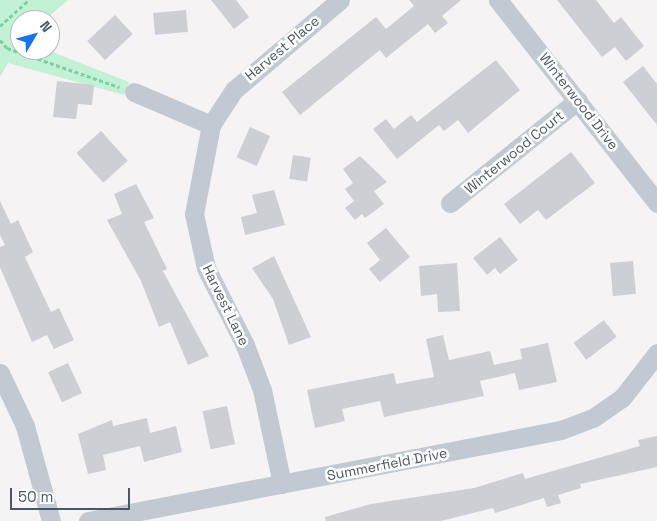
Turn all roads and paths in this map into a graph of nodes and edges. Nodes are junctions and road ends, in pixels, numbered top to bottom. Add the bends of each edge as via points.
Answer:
1 (29, 0) edge
2 (340, 0) edge
3 (498, 0) edge
4 (0, 26) edge
5 (0, 40) edge
6 (7, 48) junction
7 (0, 50) edge
8 (134, 92) joint
9 (578, 100) junction
10 (211, 125) junction
11 (450, 203) dead end
12 (657, 204) edge
13 (657, 353) edge
14 (0, 373) edge
15 (282, 484) junction
16 (51, 521) edge
17 (88, 521) edge

1 - 4 path
2 - 10 street, Harvest Place via 243,79
3 - 9 street, Winterwood Drive
5 - 6 path
6 - 7 path
6 - 8 path
8 - 10 street
9 - 11 street, Winterwood Court
9 - 12 street, Winterwood Drive
10 - 15 street, Harvest Lane via 194,214 196,234 206,268 257,375
13 - 15 street, Summerfield Drive via 622,398 578,424
14 - 16 street via 25,426
15 - 17 street, Summerfield Drive

